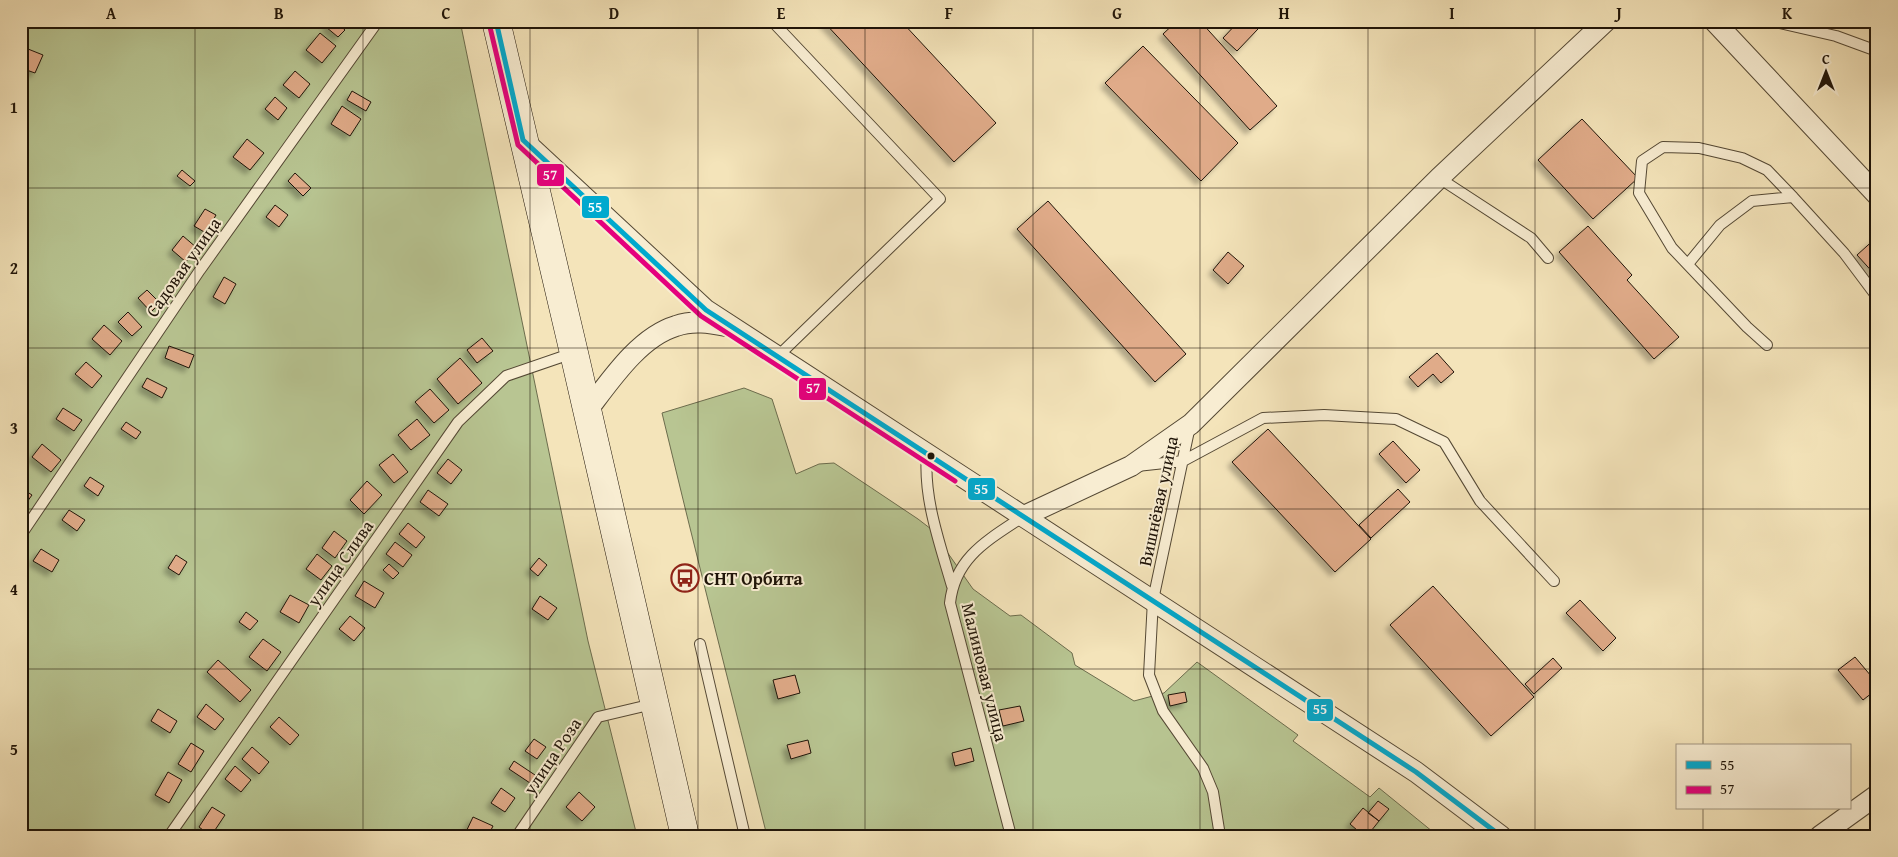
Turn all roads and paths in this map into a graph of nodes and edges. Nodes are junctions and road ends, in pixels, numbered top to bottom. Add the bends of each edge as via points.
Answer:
1 (378, 21) edge
2 (496, 21) edge
3 (772, 21) edge
4 (1606, 21) edge
5 (1714, 21) edge
6 (1771, 21) edge
7 (1877, 51) edge
8 (523, 140) junction
9 (1439, 178) junction
10 (1877, 195) edge
11 (1793, 197) junction
12 (1548, 258) dead end
13 (1688, 264) junction
14 (1877, 297) edge
15 (732, 327) junction
16 (1767, 345) dead end
17 (574, 352) junction
18 (777, 357) junction
19 (588, 411) junction
20 (1191, 424) junction
21 (927, 454) junction
22 (1183, 461) junction
23 (1132, 466) junction
24 (1024, 516) junction
25 (21, 535) edge
26 (1554, 581) dead end
27 (952, 586) junction
28 (1153, 600) junction
29 (700, 644) dead end
30 (654, 704) junction
31 (1877, 795) edge
32 (169, 836) edge
33 (517, 836) edge
34 (685, 836) edge
35 (745, 836) edge
36 (1011, 836) edge
37 (1220, 836) edge
38 (1500, 836) edge
39 (1820, 836) edge

1 - 25 lane, Садовая улица via 200,270
2 - 8 main road
3 - 18 lane via 940,199
4 - 9 street
5 - 10 street
6 - 7 lane via 1836,36
8 - 15 street via 706,310
8 - 17 main road
9 - 12 lane via 1531,238
9 - 20 street
11 - 13 lane via 1752,201 1720,225
11 - 13 lane via 1767,170 1742,158 1699,148 1663,146 1642,161 1639,192 1672,248
11 - 14 lane
13 - 16 lane
15 - 18 street
15 - 19 street via 705,322 676,326 648,341 618,371
17 - 19 main road
17 - 32 lane, улица Слива via 506,376 458,422
18 - 21 street
19 - 30 main road
20 - 22 lane, Вишнёвая улица
20 - 23 street
21 - 24 street
21 - 27 lane via 928,489
22 - 23 lane
22 - 26 lane via 1263,418 1324,415 1396,419 1444,442 1480,501
22 - 28 lane, Вишнёвая улица
23 - 24 street
24 - 27 lane, Малиновая улица via 984,543 960,568
24 - 28 street
27 - 36 lane, Малиновая улица via 950,604
28 - 37 lane, Вишнёвая улица via 1151,683 1163,711 1203,768 1213,792
28 - 38 street via 1416,772
29 - 35 lane
30 - 33 lane, улица Роза via 598,717
30 - 34 main road
31 - 39 street

